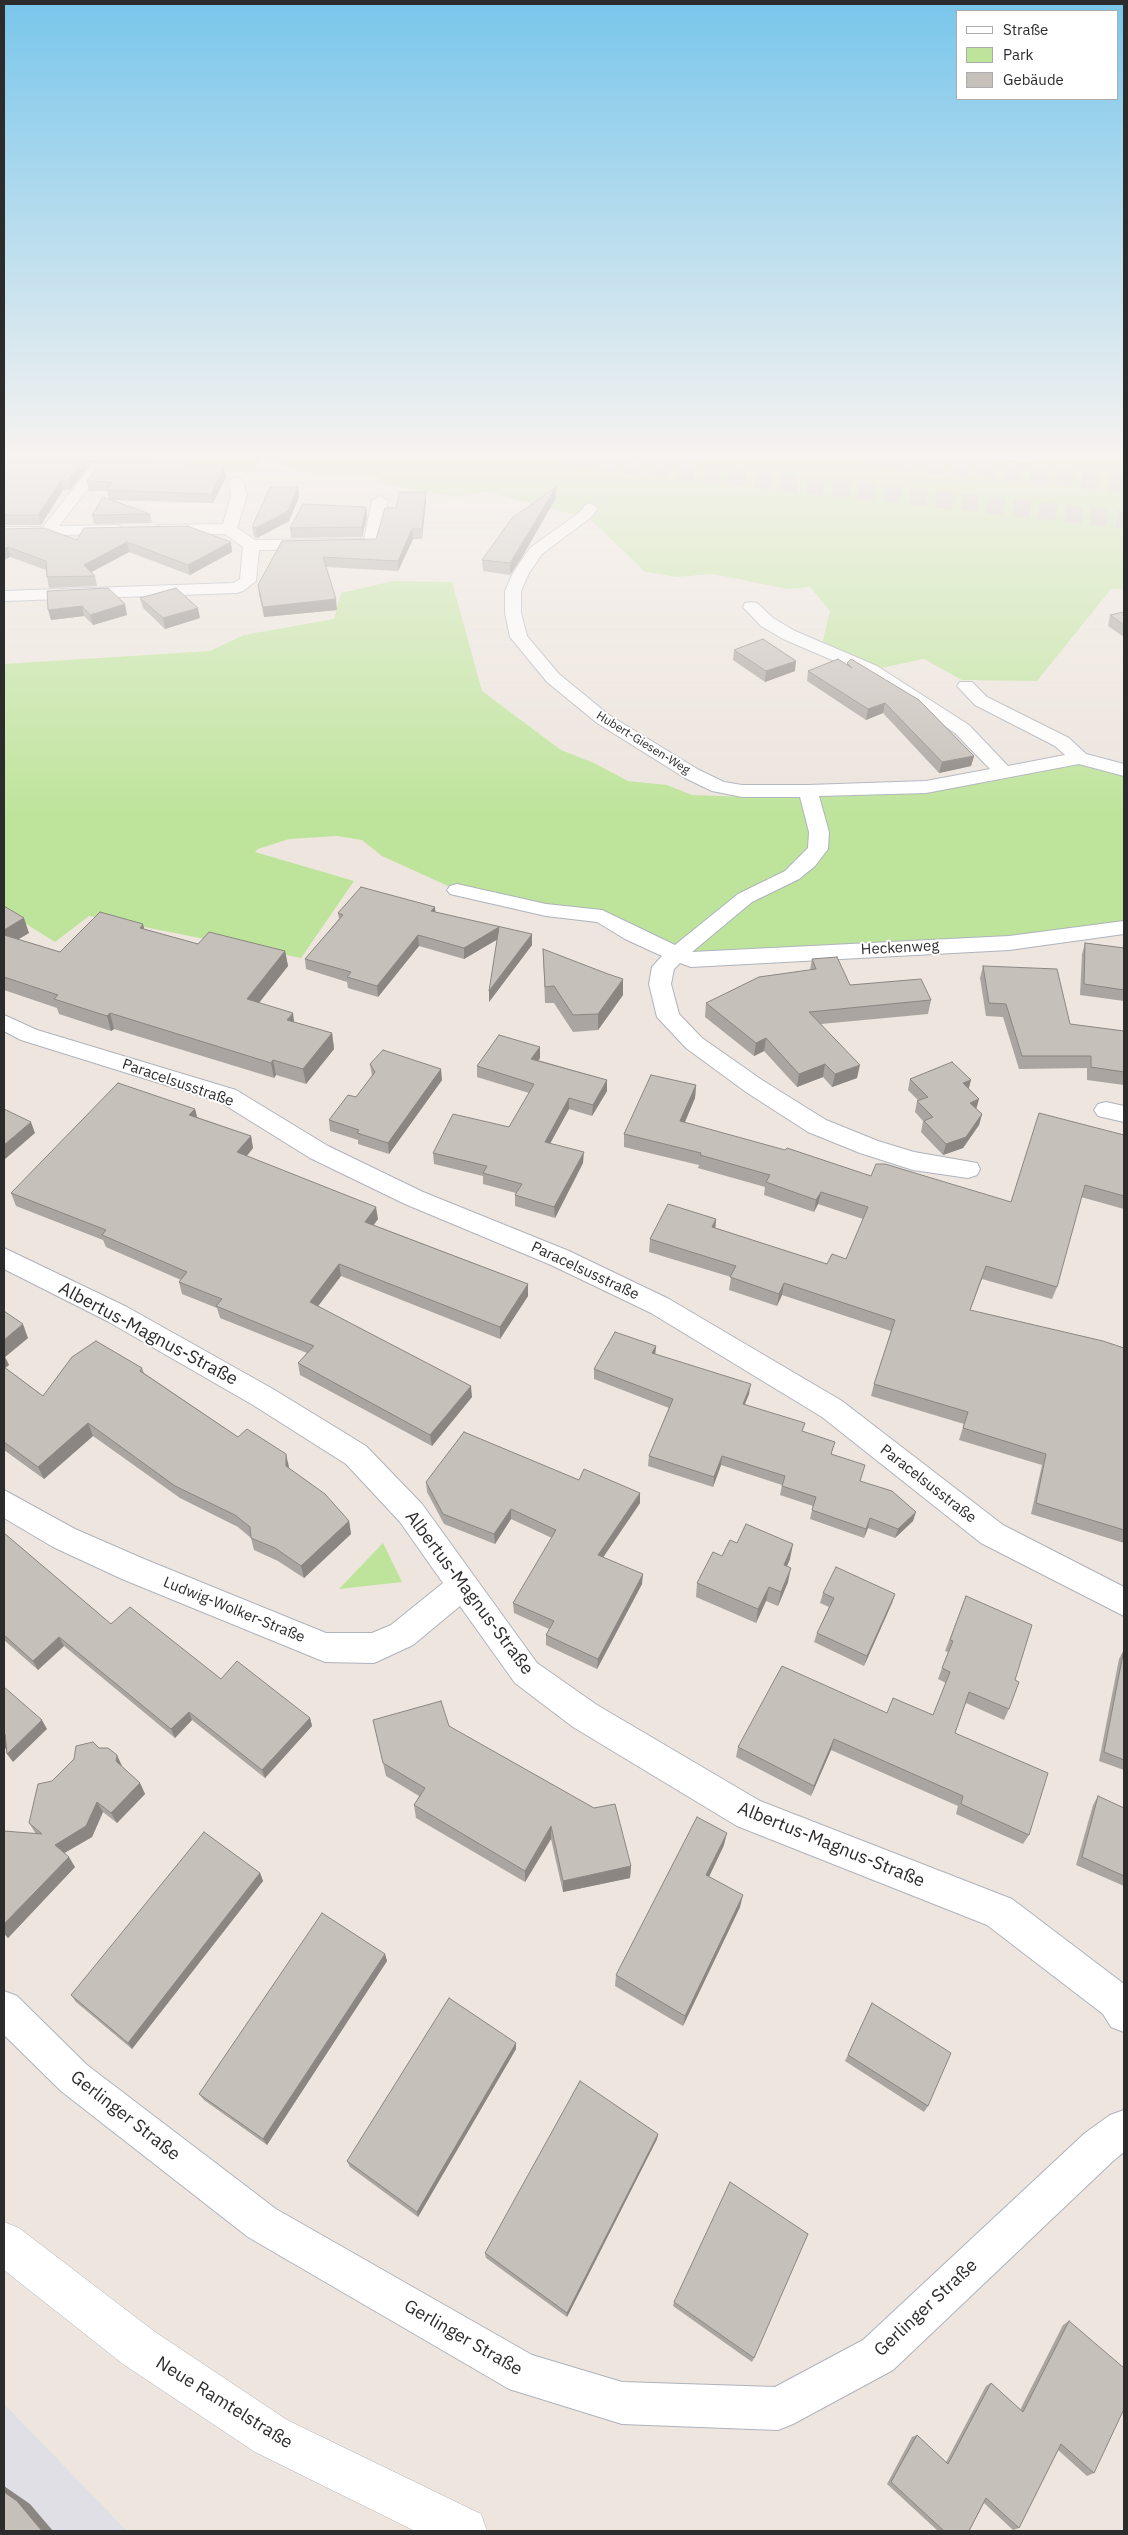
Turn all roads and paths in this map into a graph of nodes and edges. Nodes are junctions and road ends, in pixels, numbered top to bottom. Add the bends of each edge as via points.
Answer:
1 (248, 577) edge
2 (519, 577) edge
3 (4, 596) edge
4 (751, 607) dead end
5 (966, 686) dead end
6 (1124, 749) edge
7 (1079, 758) junction
8 (1119, 768) edge
9 (1004, 772) junction
10 (808, 791) junction
11 (457, 890) dead end
12 (1124, 928) edge
13 (677, 954) junction
14 (4, 1022) edge
15 (968, 1169) dead end
16 (4, 1258) edge
17 (4, 1503) edge
18 (462, 1586) junction
19 (1124, 1602) edge
20 (4, 2009) edge
21 (1124, 2014) edge
22 (1124, 2129) edge
23 (4, 2243) edge
24 (464, 2531) edge

1 - 3 street via 237,588
2 - 10 street, Hubert-Giesen-Weg via 513,591 513,613 519,637 553,678 602,719 719,787 742,791
4 - 9 street via 767,622 789,635 871,670 962,729
5 - 7 street via 981,701 1062,742
6 - 8 street via 1120,753
7 - 8 street
7 - 9 street
9 - 10 street via 926,787
10 - 13 street via 819,832 818,849 808,862 792,875 745,898
11 - 13 street, Heckenweg via 546,910 602,916
12 - 13 street, Heckenweg via 1009,943 690,960
13 - 15 street via 663,967 660,984 668,1017 694,1043 817,1126 913,1161
14 - 19 street, Paracelsusstraße via 29,1035 228,1096 319,1152 414,1198 560,1258 660,1306 832,1409 992,1534
16 - 18 street, Albertus-Magnus-Straße via 117,1314 356,1455 411,1513
17 - 18 street, Ludwig-Wolker-Straße via 64,1538 325,1647 374,1648 402,1635
18 - 21 street, Albertus-Magnus-Straße via 526,1673 584,1716 749,1814 999,1912 1116,2001
20 - 22 street, Gerlinger Straße via 74,2078 262,2222 524,2374 622,2402 778,2409 878,2355 1091,2154
23 - 24 main road, Neue Ramtelstraße via 139,2348 271,2436

